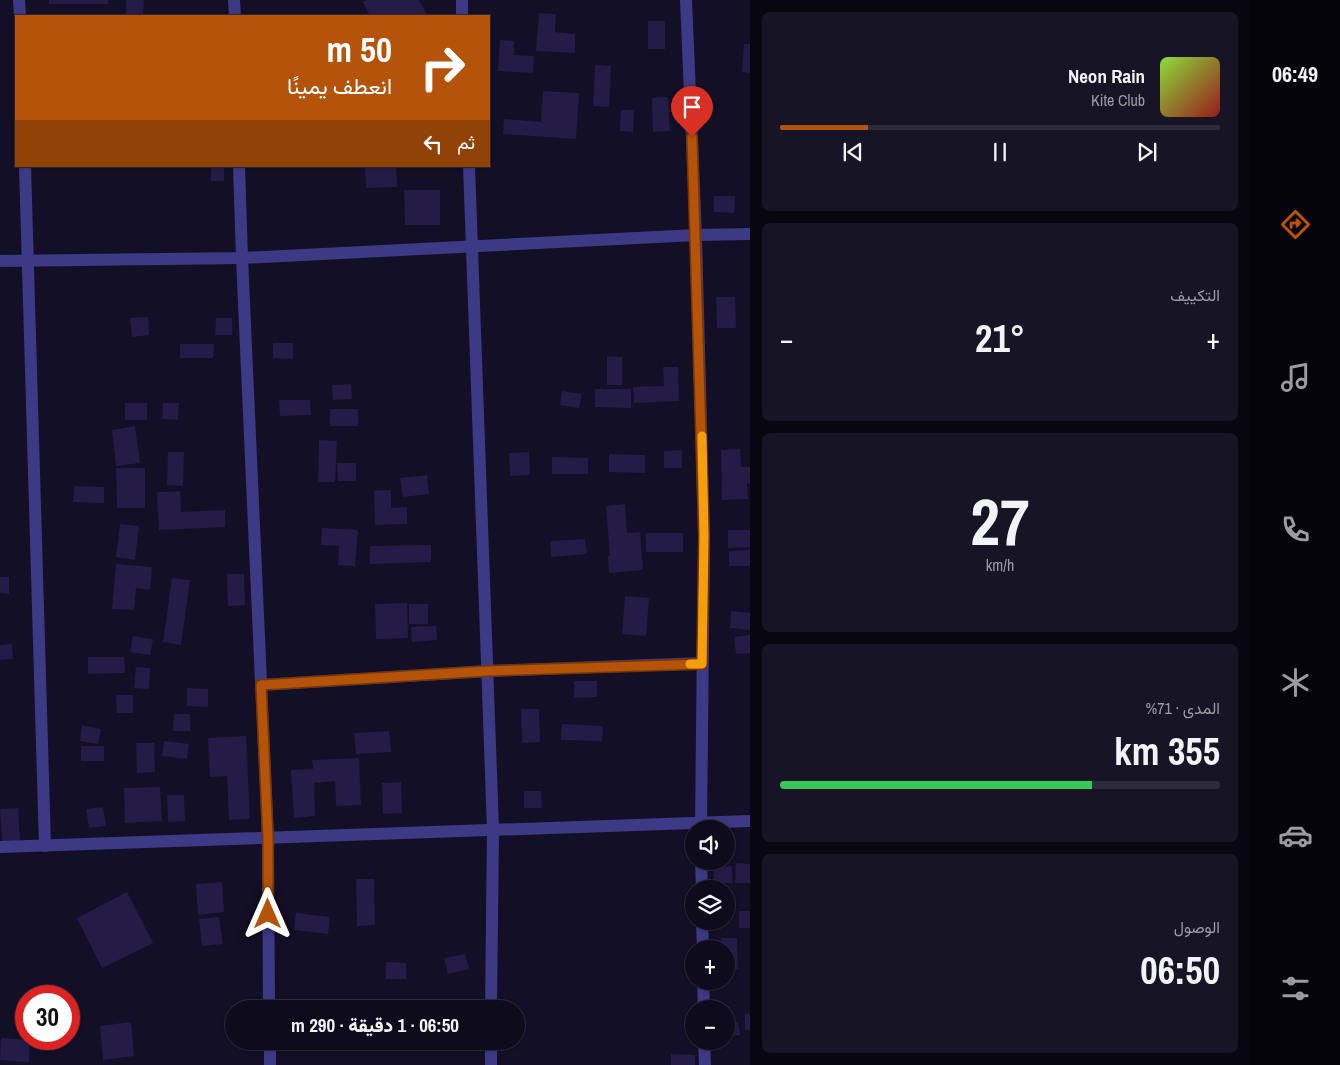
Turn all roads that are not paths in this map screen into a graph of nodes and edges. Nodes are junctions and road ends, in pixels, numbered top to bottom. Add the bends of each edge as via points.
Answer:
1 (19, 0) edge
2 (234, 0) edge
3 (462, 0) edge
4 (686, 0) edge
5 (20, 15) edge
6 (235, 15) edge
7 (462, 15) edge
8 (25, 167) edge
9 (239, 167) edge
10 (469, 167) edge
11 (750, 234) edge
12 (696, 235) junction
13 (472, 247) junction
14 (242, 258) junction
15 (29, 260) junction
16 (0, 261) edge
17 (702, 664) junction
18 (488, 671) junction
19 (261, 685) junction
20 (701, 820) edge
21 (750, 821) edge
22 (735, 822) edge
23 (685, 825) edge
24 (493, 830) junction
25 (268, 838) junction
26 (45, 846) junction
27 (0, 847) edge
28 (269, 1000) edge
29 (491, 1000) edge
30 (270, 1050) edge
31 (491, 1050) edge
32 (704, 1050) edge
33 (270, 1065) edge
34 (491, 1065) edge
35 (705, 1065) edge

1 - 5 street
2 - 6 street
3 - 7 street
4 - 12 street
8 - 15 street
9 - 14 street
10 - 13 street
11 - 12 street
12 - 13 street
12 - 17 street via 704,536
13 - 14 street
13 - 18 street
14 - 15 street
14 - 19 street
15 - 16 street
15 - 26 street
17 - 18 street
17 - 20 street
18 - 19 street
18 - 24 street
19 - 25 street
21 - 22 street
23 - 24 street
24 - 25 street
24 - 29 street
25 - 26 street
25 - 28 street
26 - 27 street
30 - 33 street
31 - 34 street
32 - 35 street

